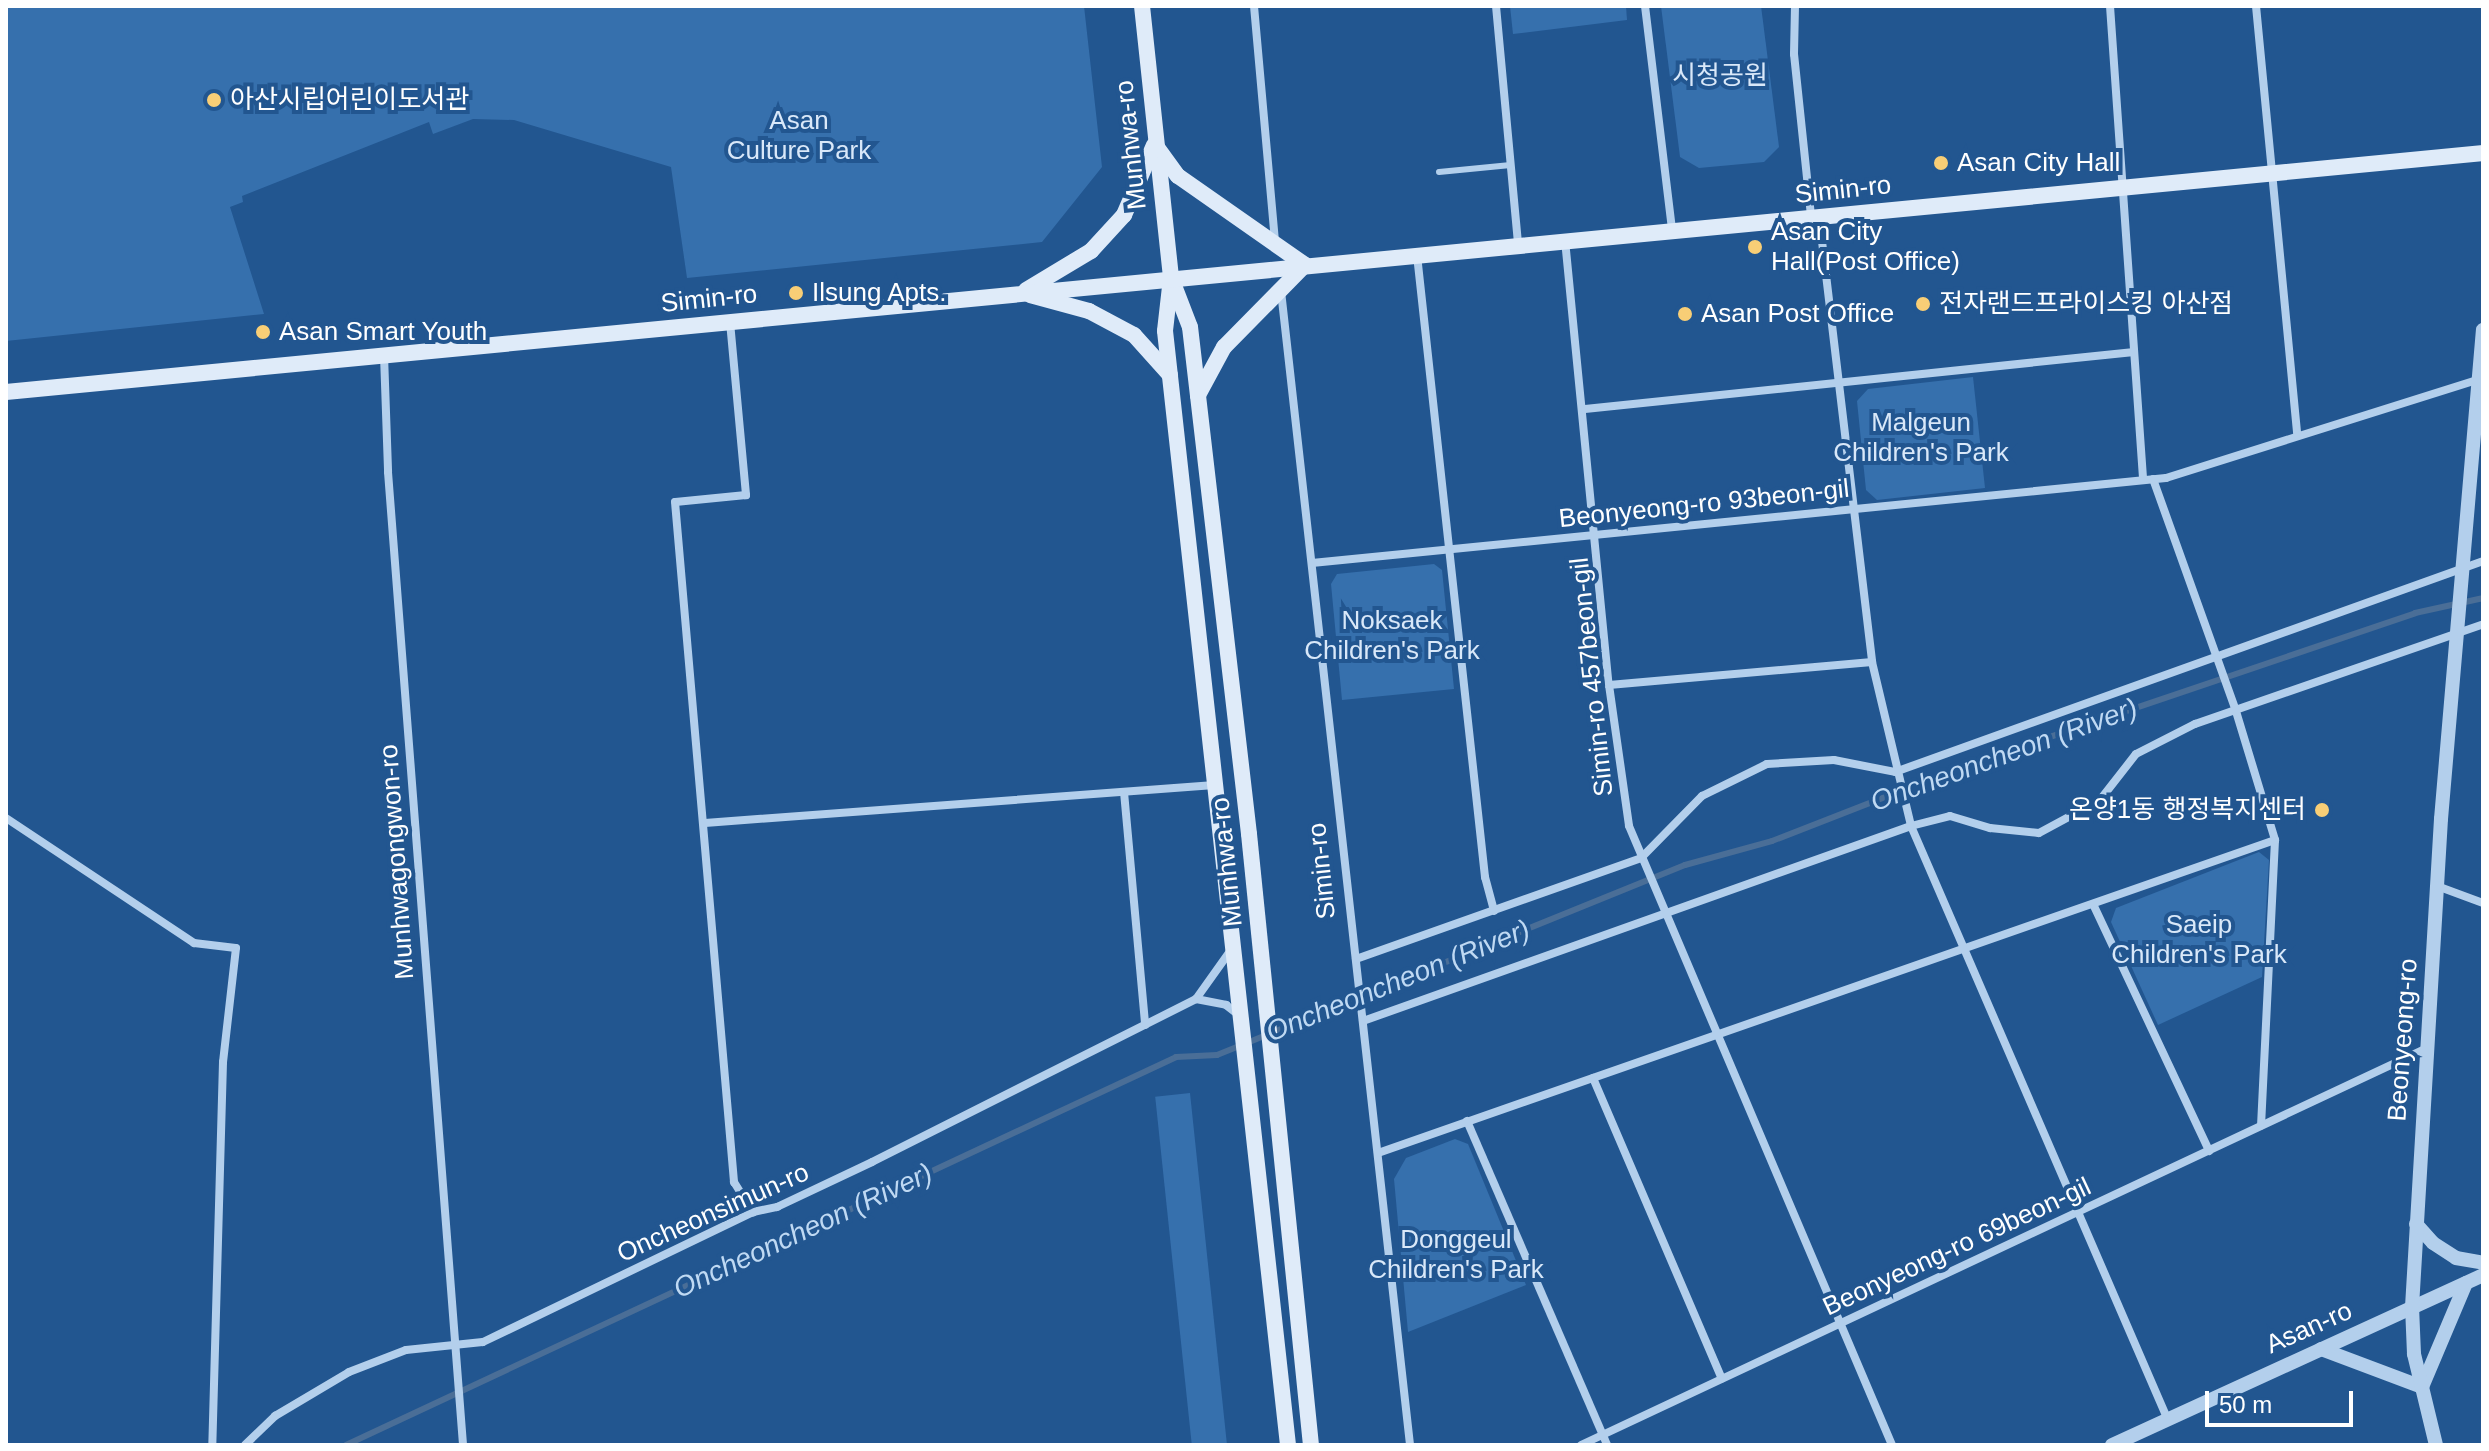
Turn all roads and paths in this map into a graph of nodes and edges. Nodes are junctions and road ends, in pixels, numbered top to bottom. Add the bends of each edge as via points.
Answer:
1 (1142, 6) edge
2 (1254, 6) edge
3 (1496, 6) edge
4 (1645, 6) edge
5 (1795, 6) edge
6 (2110, 6) edge
7 (2256, 6) edge
8 (1154, 144) junction
9 (2483, 153) edge
10 (1511, 165) junction
11 (1439, 172) dead end
12 (2273, 173) junction
13 (2122, 187) junction
14 (1815, 216) junction
15 (1672, 230) junction
16 (1565, 240) junction
17 (1518, 245) junction
18 (1276, 246) junction
19 (1417, 254) junction
20 (1305, 265) junction
21 (1171, 278) junction
22 (1281, 291) junction
23 (1021, 293) junction
24 (730, 321) junction
25 (2483, 330) edge
26 (2134, 352) junction
27 (384, 355) junction
28 (2481, 365) edge
29 (1170, 375) junction
30 (2477, 380) junction
31 (1841, 381) junction
32 (6, 392) edge
33 (1198, 395) junction
34 (1585, 409) junction
35 (2297, 435) junction
36 (2148, 479) junction
37 (1855, 509) junction
38 (1597, 535) junction
39 (1448, 550) junction
40 (2483, 561) edge
41 (1312, 563) junction
42 (2460, 569) junction
43 (2483, 624) edge
44 (2455, 637) junction
45 (2217, 657) junction
46 (1872, 662) junction
47 (1609, 685) junction
48 (2235, 708) junction
49 (1895, 772) junction
50 (1219, 785) junction
51 (1124, 792) junction
52 (6, 818) edge
53 (705, 823) junction
54 (1911, 826) junction
55 (2275, 840) junction
56 (1641, 858) junction
57 (2437, 886) junction
58 (2483, 903) edge
59 (2093, 904) junction
60 (1494, 911) junction
61 (1662, 912) junction
62 (1235, 942) junction
63 (1964, 949) junction
64 (1356, 959) junction
65 (1196, 999) junction
66 (1234, 1003) junction
67 (1363, 1021) junction
68 (1145, 1025) junction
69 (1715, 1035) junction
70 (2425, 1049) junction
71 (1593, 1078) junction
72 (1467, 1121) junction
73 (2261, 1126) junction
74 (2209, 1151) junction
75 (1378, 1153) junction
76 (753, 1212) junction
77 (2079, 1212) junction
78 (2416, 1224) junction
79 (2483, 1263) edge
80 (2483, 1275) edge
81 (2466, 1283) junction
82 (2412, 1307) junction
83 (1840, 1324) junction
84 (452, 1345) junction
85 (2321, 1349) junction
86 (1722, 1379) junction
87 (2422, 1387) junction
88 (2167, 1418) junction
89 (1603, 1435) junction
90 (212, 1445) edge
91 (245, 1445) edge
92 (463, 1445) edge
93 (1288, 1445) edge
94 (1311, 1445) edge
95 (1410, 1445) edge
96 (1581, 1445) edge
97 (1607, 1445) edge
98 (1892, 1445) edge
99 (2112, 1445) edge
100 (2436, 1445) edge

1 - 8 main road, Munhwa-ro
2 - 18 street
3 - 10 street
4 - 15 street
5 - 14 street via 1794,54
6 - 13 street
7 - 12 street
8 - 18 main road via 1178,176
8 - 21 main road, Munhwa-ro
8 - 23 main road via 1124,215 1091,251
9 - 12 main road, Simin-ro
10 - 11 lane
10 - 17 street
12 - 13 main road, Simin-ro
12 - 35 street
13 - 14 main road, Simin-ro
13 - 26 street
14 - 15 main road, Simin-ro
14 - 31 street
15 - 16 main road, Simin-ro
16 - 17 main road, Simin-ro
16 - 34 street, Simin-ro 457beon-gil
17 - 19 main road, Simin-ro
18 - 20 main road
19 - 20 main road, Simin-ro
19 - 39 street
20 - 21 main road, Simin-ro
20 - 22 main road
21 - 23 main road, Simin-ro
21 - 29 main road, Munhwa-ro via 1165,331
21 - 33 main road, Munhwa-ro via 1190,327
22 - 33 main road via 1224,347
22 - 41 street, Simin-ro
23 - 24 main road, Simin-ro
23 - 29 main road via 1089,311 1134,335
24 - 27 main road, Simin-ro
24 - 53 street via 746,495 675,502
25 - 28 street, Beonyeong-ro
26 - 31 street
26 - 36 street
27 - 32 main road, Simin-ro
27 - 84 street, Munhwagongwon-ro
28 - 30 street, Beonyeong-ro
29 - 50 main road, Munhwa-ro
30 - 35 street, Beonyeong-ro 93beon-gil
30 - 42 street, Beonyeong-ro
31 - 34 street
31 - 37 street
33 - 94 main road, Munhwa-ro
34 - 38 street, Simin-ro 457beon-gil
35 - 36 street, Beonyeong-ro 93beon-gil
36 - 37 street, Beonyeong-ro 93beon-gil
36 - 45 street
37 - 38 street, Beonyeong-ro 93beon-gil
37 - 46 street
38 - 39 street, Beonyeong-ro 93beon-gil
38 - 47 street, Simin-ro 457beon-gil
39 - 41 street, Beonyeong-ro 93beon-gil
39 - 60 street via 1485,877
40 - 42 street
41 - 64 street, Simin-ro
42 - 44 street, Beonyeong-ro
42 - 45 street
43 - 44 street
44 - 48 street
44 - 57 street, Beonyeong-ro
45 - 48 street
45 - 49 street
46 - 47 street
46 - 49 street
47 - 56 street, Simin-ro 457beon-gil via 1629,826
48 - 54 street via 2136,754 2100,800 2039,833 1990,828 1950,816
48 - 55 street
49 - 54 street
49 - 56 street via 1834,760 1767,764 1702,796
50 - 51 street
50 - 62 main road, Munhwa-ro
51 - 53 street
51 - 68 street
52 - 90 street via 194,943 236,948 223,1062
53 - 76 street via 734,1182
54 - 61 street
54 - 63 street
55 - 59 street
55 - 73 street
56 - 60 street
56 - 61 street, Simin-ro 457beon-gil
57 - 58 street
57 - 70 street, Beonyeong-ro
59 - 63 street
59 - 74 street
60 - 64 street
61 - 67 street
61 - 69 street, Simin-ro 457beon-gil
62 - 65 street via 1218,975
62 - 66 main road, Munhwa-ro
63 - 69 street
63 - 77 street
64 - 67 street, Simin-ro
65 - 66 street
65 - 68 street, Oncheonsimun-ro
66 - 93 main road, Munhwa-ro via 1244,1019
67 - 75 street, Simin-ro
68 - 76 street, Oncheonsimun-ro via 858,1169 777,1207
69 - 71 street
69 - 83 street, Simin-ro 457beon-gil
70 - 73 street, Beonyeong-ro 69beon-gil
70 - 78 street, Beonyeong-ro
71 - 72 street
71 - 86 street
72 - 75 street
72 - 89 street
73 - 74 street, Beonyeong-ro 69beon-gil
74 - 77 street, Beonyeong-ro 69beon-gil
75 - 95 street, Simin-ro
76 - 84 street, Oncheonsimun-ro via 483,1342
77 - 83 street, Beonyeong-ro 69beon-gil
77 - 88 street
78 - 79 street via 2456,1258
78 - 82 street, Beonyeong-ro
80 - 81 street, Asan-ro
81 - 82 street, Asan-ro
81 - 87 street
82 - 85 street, Asan-ro
82 - 87 street, Beonyeong-ro
83 - 86 street, Beonyeong-ro 69beon-gil
83 - 98 street, Simin-ro 457beon-gil
84 - 91 street, Oncheonsimun-ro via 406,1350 349,1372 275,1416
84 - 92 street, Munhwagongwon-ro
85 - 87 street
85 - 88 street, Asan-ro
86 - 89 street, Beonyeong-ro 69beon-gil
87 - 100 street, Beonyeong-ro
88 - 99 street, Asan-ro
89 - 96 street, Beonyeong-ro 69beon-gil
89 - 97 street

